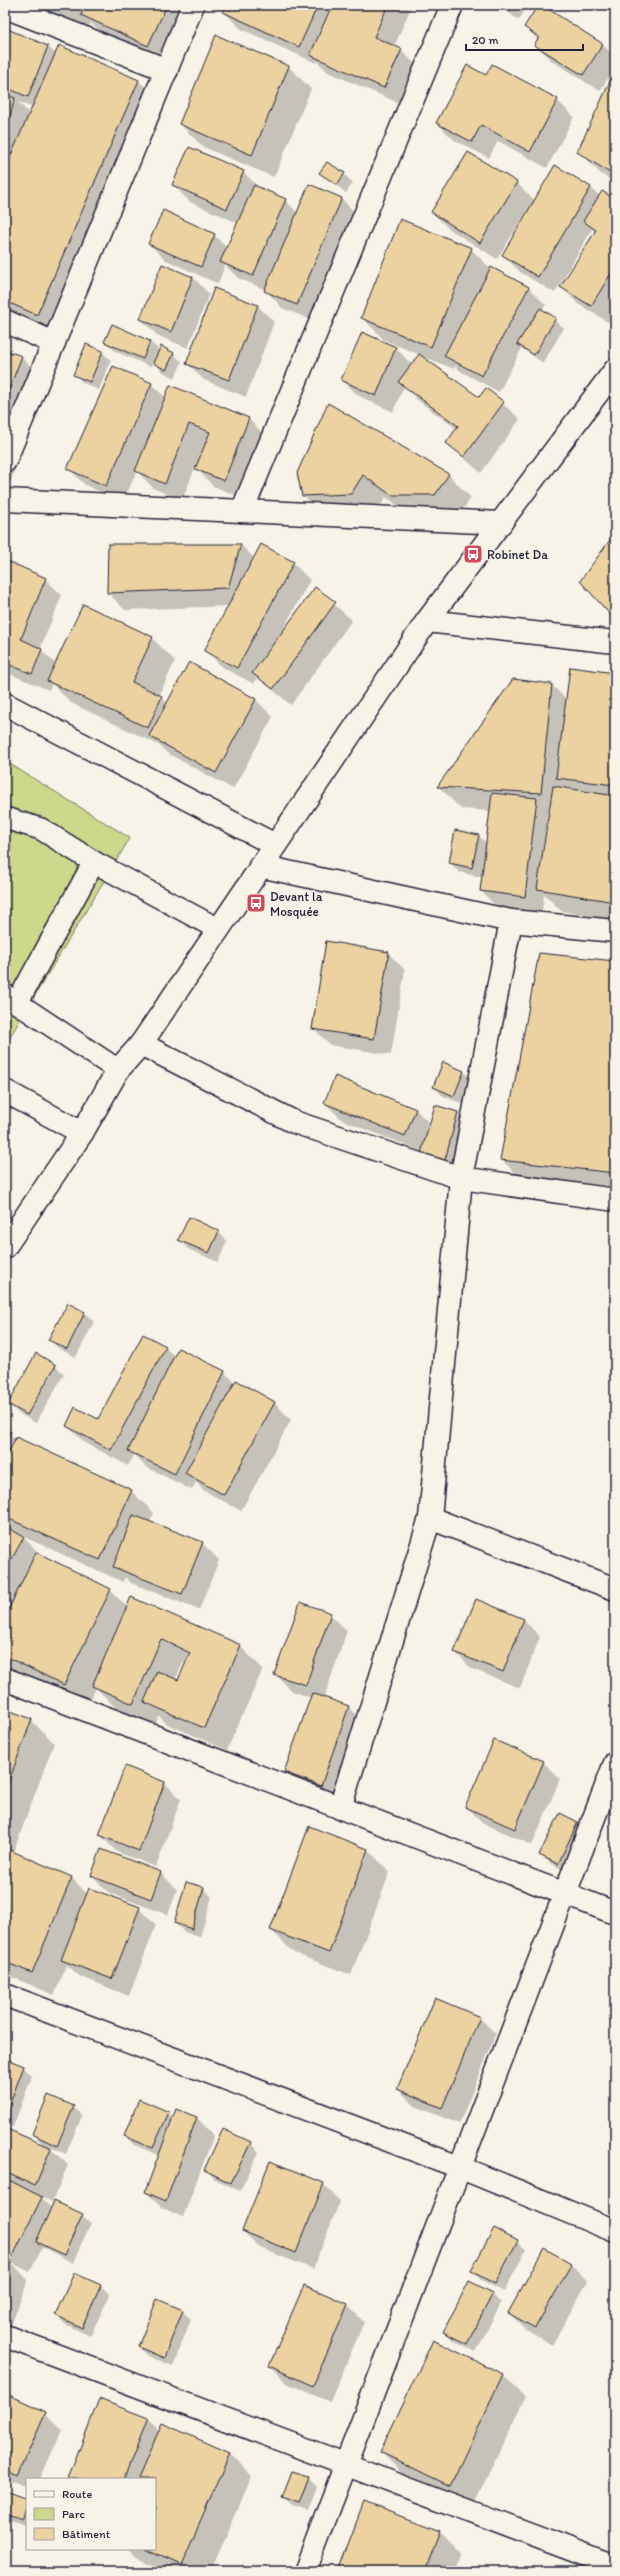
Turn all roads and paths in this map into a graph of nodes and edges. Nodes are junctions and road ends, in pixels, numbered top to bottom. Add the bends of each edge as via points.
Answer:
1 (193, 5) edge
2 (452, 5) edge
3 (5, 7) edge
4 (167, 70) junction
5 (5, 321) edge
6 (54, 343) junction
7 (615, 370) edge
8 (5, 461) edge
9 (5, 500) edge
10 (242, 511) junction
11 (501, 523) junction
12 (427, 621) junction
13 (615, 642) edge
14 (5, 704) edge
15 (5, 818) edge
16 (275, 845) junction
17 (94, 862) junction
18 (260, 866) junction
19 (511, 921) junction
20 (218, 929) junction
21 (615, 931) edge
22 (11, 999) edge
23 (141, 1044) junction
24 (118, 1070) junction
25 (5, 1091) edge
26 (82, 1133) junction
27 (461, 1178) junction
28 (615, 1200) edge
29 (5, 1247) edge
30 (430, 1518) junction
31 (615, 1589) edge
32 (5, 1679) edge
33 (615, 1763) edge
34 (340, 1808) junction
35 (565, 1894) junction
36 (615, 1913) edge
37 (5, 1994) edge
38 (459, 2167) junction
39 (615, 2231) edge
40 (5, 2336) edge
41 (346, 2464) junction
42 (615, 2566) edge
43 (305, 2571) edge

1 - 4 street
2 - 10 street
3 - 4 street
4 - 6 street
5 - 6 street
6 - 8 street
7 - 11 street
9 - 10 street
10 - 11 street
11 - 12 street
12 - 13 street
12 - 16 street
14 - 16 street
15 - 17 lane via 42,830
16 - 18 street
17 - 20 lane
17 - 22 lane
18 - 19 street
18 - 20 street
19 - 21 street
19 - 27 street
20 - 23 street
22 - 24 lane
23 - 24 street
23 - 27 street via 294,1122
24 - 26 street
25 - 26 street
26 - 29 street
27 - 28 street
27 - 30 street
30 - 31 street
30 - 34 street
32 - 34 street
33 - 35 street
34 - 35 street
35 - 36 street
35 - 38 street
37 - 38 street
38 - 39 street
38 - 41 street
40 - 41 street
41 - 42 street
41 - 43 street

